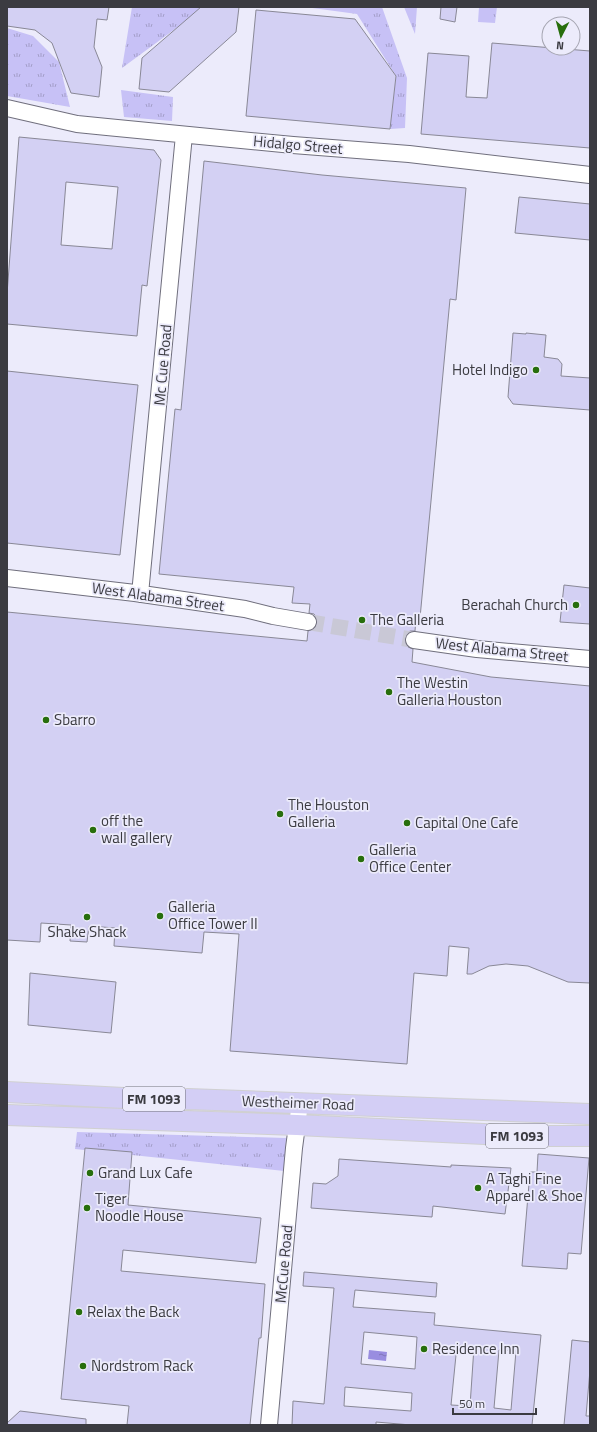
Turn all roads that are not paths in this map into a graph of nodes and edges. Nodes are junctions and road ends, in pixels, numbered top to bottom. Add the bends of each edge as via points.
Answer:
1 (7, 108) edge
2 (184, 135) junction
3 (590, 175) edge
4 (7, 578) edge
5 (140, 594) junction
6 (308, 622) tunnel mouth
7 (414, 640) tunnel mouth
8 (590, 659) edge
9 (8, 1092) edge
10 (163, 1100) junction
11 (300, 1103) junction
12 (514, 1112) junction
13 (582, 1114) edge
14 (7, 1115) edge
15 (96, 1118) junction
16 (297, 1125) junction
17 (444, 1132) junction
18 (525, 1136) junction
19 (590, 1136) edge
20 (269, 1425) edge

1 - 2 street, Hidalgo Street via 77,124
2 - 3 street, Hidalgo Street via 409,154
2 - 5 street, Mc Cue Road
4 - 5 street, West Alabama Street
5 - 6 street, West Alabama Street via 245,609
7 - 8 street, West Alabama Street via 477,649
9 - 10 main road, Westheimer Road / FM 1093
10 - 11 main road, Westheimer Road / FM 1093
10 - 15 main road via 153,1106 139,1106
11 - 12 main road, Westheimer Road / FM 1093
11 - 16 street, McCue Road
12 - 13 main road, Westheimer Road / FM 1093
12 - 17 main road via 503,1121 484,1120
13 - 18 main road via 530,1125
14 - 15 main road, Westheimer Road / FM 1093
15 - 16 main road, Westheimer Road / FM 1093
16 - 17 main road, Westheimer Road / FM 1093
16 - 20 street, McCue Road
17 - 18 main road, Westheimer Road / FM 1093
18 - 19 main road, Westheimer Road / FM 1093

